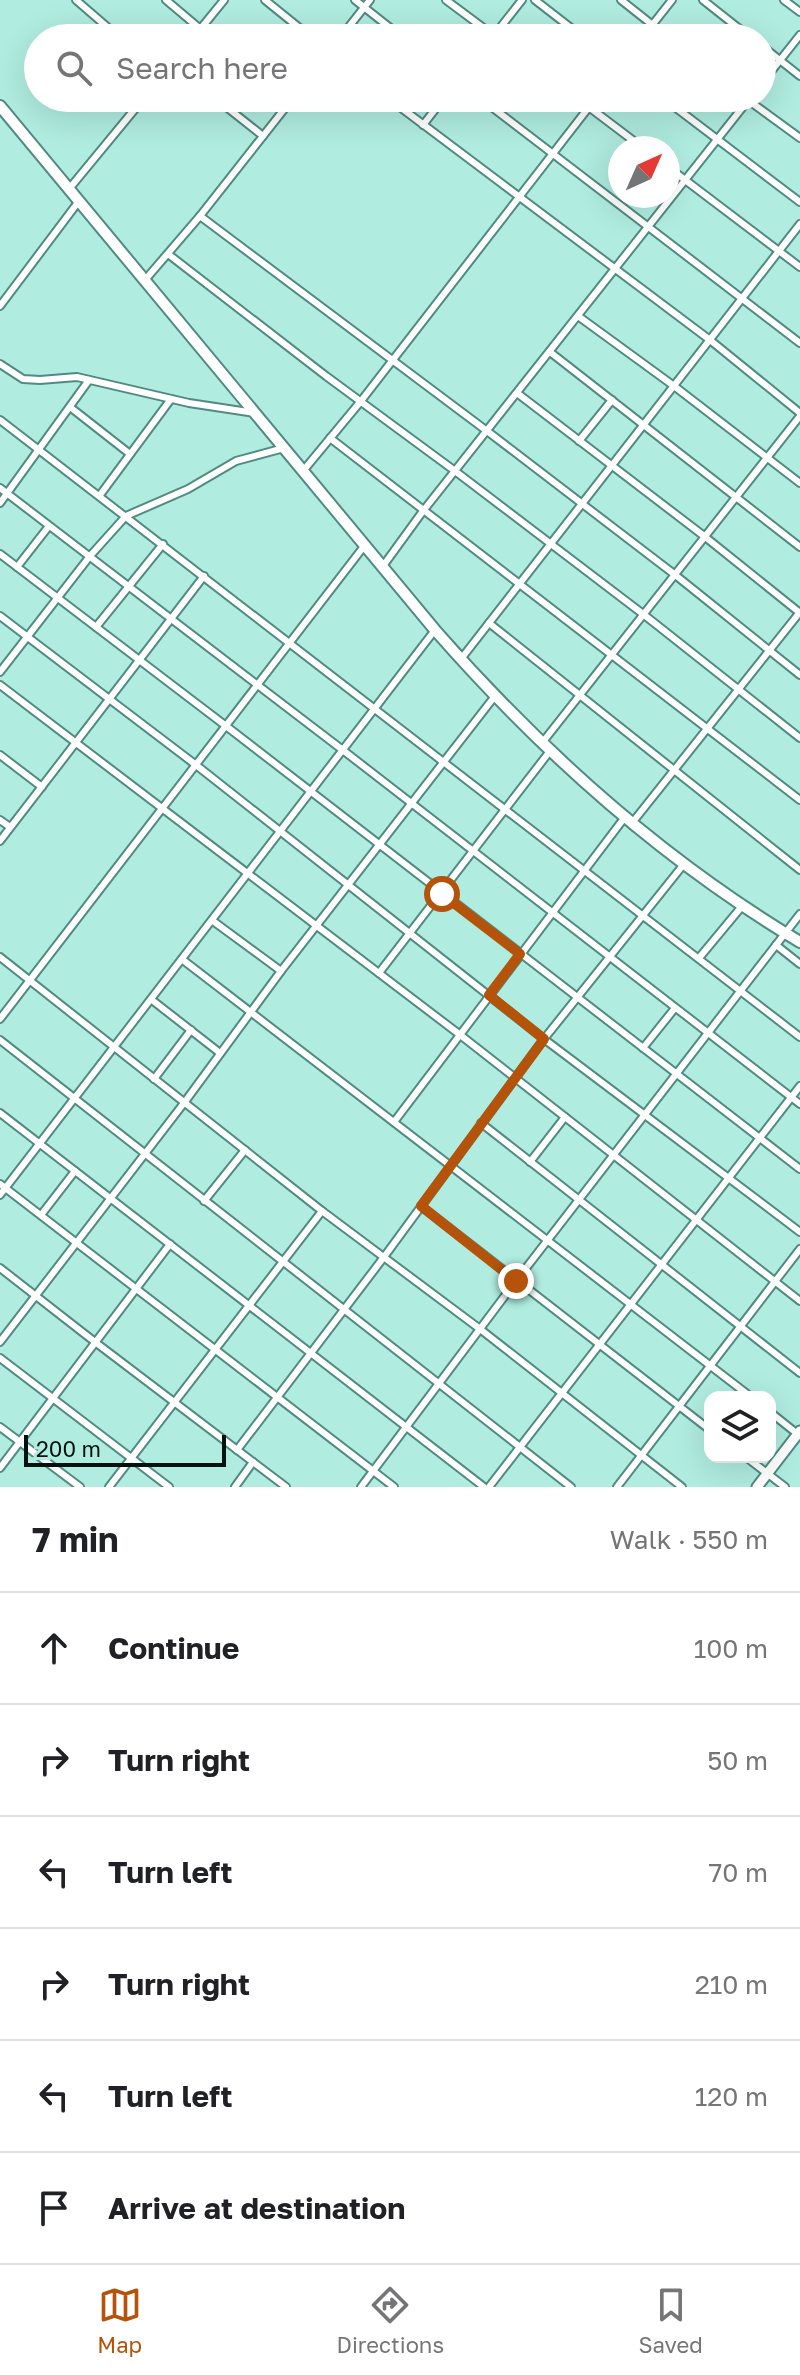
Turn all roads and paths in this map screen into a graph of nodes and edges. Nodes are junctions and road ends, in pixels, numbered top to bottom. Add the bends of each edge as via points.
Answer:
1 (76, 0) edge
2 (166, 0) edge
3 (224, 0) edge
4 (265, 0) edge
5 (355, 0) edge
6 (370, 0) edge
7 (446, 0) edge
8 (522, 0) edge
9 (535, 0) edge
10 (621, 0) edge
11 (672, 0) edge
12 (703, 0) edge
13 (784, 0) edge
14 (365, 7) junction
15 (800, 12) edge
16 (104, 24) edge
17 (194, 24) edge
18 (204, 24) edge
19 (295, 24) edge
20 (351, 24) edge
21 (386, 24) edge
22 (477, 24) edge
23 (504, 24) edge
24 (566, 24) edge
25 (651, 24) edge
26 (653, 24) edge
27 (733, 24) edge
28 (800, 35) edge
29 (776, 57) edge
30 (780, 60) junction
31 (776, 65) edge
32 (800, 76) edge
33 (0, 106) edge
34 (132, 112) edge
35 (233, 112) edge
36 (281, 112) edge
37 (406, 112) edge
38 (433, 112) edge
39 (498, 112) edge
40 (585, 112) edge
41 (596, 112) edge
42 (681, 112) edge
43 (739, 112) edge
44 (766, 112) edge
45 (423, 125) junction
46 (263, 136) junction
47 (627, 136) edge
48 (800, 138) edge
49 (717, 140) junction
50 (552, 153) junction
51 (680, 176) edge
52 (685, 180) junction
53 (69, 189) junction
54 (519, 196) junction
55 (79, 201) junction
56 (800, 202) edge
57 (200, 216) junction
58 (800, 224) edge
59 (649, 226) junction
60 (779, 251) junction
61 (168, 254) junction
62 (800, 267) edge
63 (616, 268) junction
64 (145, 280) junction
65 (743, 297) junction
66 (0, 306) edge
67 (578, 316) junction
68 (710, 340) junction
69 (800, 343) edge
70 (550, 352) junction
71 (393, 360) junction
72 (0, 364) edge
73 (89, 380) junction
74 (674, 386) junction
75 (517, 393) junction
76 (171, 399) junction
77 (612, 400) junction
78 (361, 401) junction
79 (70, 407) junction
80 (255, 413) junction
81 (800, 414) edge
82 (0, 420) edge
83 (644, 424) junction
84 (487, 431) junction
85 (330, 438) junction
86 (579, 441) junction
87 (284, 448) junction
88 (39, 450) junction
89 (130, 454) junction
90 (766, 457) junction
91 (612, 466) junction
92 (303, 471) junction
93 (455, 471) junction
94 (800, 483) edge
95 (0, 488) edge
96 (7, 494) junction
97 (100, 495) junction
98 (736, 495) junction
99 (0, 503) edge
100 (582, 503) junction
101 (423, 511) junction
102 (126, 516) junction
103 (49, 526) junction
104 (704, 536) junction
105 (163, 544) junction
106 (551, 544) junction
107 (365, 545) junction
108 (800, 547) edge
109 (0, 554) edge
110 (90, 556) junction
111 (383, 566) junction
112 (17, 567) junction
113 (674, 574) junction
114 (204, 576) junction
115 (519, 584) junction
116 (129, 586) junction
117 (57, 598) junction
118 (800, 612) edge
119 (643, 614) junction
120 (0, 616) edge
121 (171, 619) junction
122 (489, 623) junction
123 (96, 627) junction
124 (435, 630) junction
125 (27, 637) junction
126 (290, 642) junction
127 (768, 651) junction
128 (612, 655) junction
129 (461, 659) junction
130 (139, 660) junction
131 (0, 672) edge
132 (800, 675) edge
133 (257, 684) junction
134 (0, 685) edge
135 (737, 689) junction
136 (495, 696) junction
137 (580, 696) junction
138 (109, 699) junction
139 (376, 710) junction
140 (226, 726) junction
141 (707, 729) junction
142 (800, 738) edge
143 (76, 742) junction
144 (546, 747) junction
145 (344, 751) junction
146 (0, 755) edge
147 (444, 762) junction
148 (196, 765) junction
149 (673, 771) junction
150 (42, 787) junction
151 (312, 793) junction
152 (800, 800) edge
153 (412, 803) junction
154 (163, 808) junction
155 (506, 809) junction
156 (0, 820) edge
157 (628, 820) junction
158 (10, 827) junction
159 (280, 832) junction
160 (0, 841) edge
161 (379, 844) junction
162 (474, 852) junction
163 (684, 864) junction
164 (585, 869) junction
165 (800, 870) edge
166 (249, 873) junction
167 (348, 884) junction
168 (442, 894) junction
169 (743, 905) junction
170 (552, 912) junction
171 (800, 914) edge
172 (644, 916) junction
173 (213, 921) junction
174 (317, 925) junction
175 (410, 933) junction
176 (786, 933) junction
177 (800, 942) edge
178 (776, 945) junction
179 (520, 954) junction
180 (0, 957) edge
181 (611, 957) junction
182 (699, 958) junction
183 (183, 960) junction
184 (800, 964) edge
185 (281, 971) junction
186 (379, 973) junction
187 (30, 981) junction
188 (742, 991) junction
189 (489, 995) junction
190 (578, 998) junction
191 (152, 1000) junction
192 (675, 1008) junction
193 (250, 1011) junction
194 (0, 1019) edge
195 (191, 1030) junction
196 (708, 1033) junction
197 (459, 1034) junction
198 (800, 1037) edge
199 (544, 1039) junction
200 (0, 1040) edge
201 (114, 1048) junction
202 (643, 1048) junction
203 (220, 1053) junction
204 (676, 1073) junction
205 (515, 1078) junction
206 (154, 1079) junction
207 (800, 1086) edge
208 (791, 1097) junction
209 (74, 1098) junction
210 (184, 1103) junction
211 (800, 1104) edge
212 (0, 1113) edge
213 (644, 1114) junction
214 (565, 1117) junction
215 (394, 1122) junction
216 (481, 1123) junction
217 (759, 1137) junction
218 (40, 1144) junction
219 (245, 1150) junction
220 (144, 1154) junction
221 (614, 1155) junction
222 (530, 1162) junction
223 (450, 1166) junction
224 (800, 1169) edge
225 (75, 1171) junction
226 (728, 1177) junction
227 (3, 1186) edge
228 (0, 1195) edge
229 (111, 1199) junction
230 (578, 1200) junction
231 (204, 1201) junction
232 (421, 1206) junction
233 (322, 1211) junction
234 (41, 1215) junction
235 (696, 1220) junction
236 (800, 1232) edge
237 (547, 1241) junction
238 (76, 1243) junction
239 (170, 1244) junction
240 (800, 1249) edge
241 (384, 1257) junction
242 (282, 1262) junction
243 (661, 1266) junction
244 (0, 1268) edge
245 (516, 1281) junction
246 (776, 1282) junction
247 (136, 1288) junction
248 (35, 1296) junction
249 (800, 1301) edge
250 (630, 1304) junction
251 (249, 1305) junction
252 (344, 1309) junction
253 (741, 1327) junction
254 (480, 1329) junction
255 (0, 1342) edge
256 (95, 1342) junction
257 (599, 1346) junction
258 (215, 1349) junction
259 (310, 1353) junction
260 (0, 1358) edge
261 (710, 1365) junction
262 (800, 1373) edge
263 (439, 1383) junction
264 (743, 1391) edge
265 (562, 1394) junction
266 (277, 1397) junction
267 (53, 1398) junction
268 (174, 1403) junction
269 (680, 1406) junction
270 (776, 1417) edge
271 (704, 1425) edge
272 (406, 1426) junction
273 (0, 1427) edge
274 (799, 1434) edge
275 (19, 1443) junction
276 (519, 1446) junction
277 (237, 1450) junction
278 (642, 1455) junction
279 (131, 1459) junction
280 (253, 1462) junction
281 (754, 1463) edge
282 (0, 1468) edge
283 (373, 1470) junction
284 (768, 1473) junction
285 (80, 1487) edge
286 (109, 1487) edge
287 (169, 1487) edge
288 (235, 1487) edge
289 (286, 1487) edge
290 (361, 1487) edge
291 (394, 1487) edge
292 (486, 1487) edge
293 (571, 1487) edge
294 (617, 1487) edge
295 (682, 1487) edge
296 (757, 1487) edge
297 (785, 1487) edge

1 - 16 street
2 - 17 street
3 - 18 street
4 - 19 street
5 - 14 street
6 - 14 street
7 - 22 street
8 - 23 street
9 - 24 street
10 - 25 street
11 - 26 street
12 - 27 street
13 - 15 street
14 - 20 street
14 - 21 street
28 - 30 street
29 - 30 street
30 - 31 street
30 - 32 street
33 - 53 main road
34 - 53 street
35 - 46 street
36 - 46 street
37 - 45 street
38 - 45 street
39 - 50 street
40 - 50 street
41 - 47 street
42 - 49 street
43 - 49 street
44 - 48 street
45 - 54 street
46 - 57 street
49 - 52 street
49 - 56 street
50 - 54 street
50 - 59 street
51 - 52 street
52 - 59 street
52 - 60 street
53 - 55 main road
54 - 63 street
54 - 71 street
55 - 64 main road
55 - 66 street
57 - 61 street
57 - 71 street
58 - 60 street
59 - 63 street
59 - 65 street
60 - 62 street
60 - 65 street
61 - 64 street
61 - 78 street
63 - 67 street
63 - 68 street
64 - 80 main road
65 - 68 street
65 - 69 street
67 - 70 street
67 - 74 street
68 - 74 street
68 - 81 street
70 - 75 street
70 - 77 street
71 - 78 street
71 - 84 street
72 - 73 street via 23,379
73 - 76 street
73 - 79 street
74 - 83 street
74 - 90 street
75 - 84 street
75 - 86 street
76 - 80 street
76 - 89 street
77 - 83 street
77 - 86 street
78 - 85 street
78 - 93 street
79 - 88 street
79 - 89 street
80 - 87 main road
81 - 90 street
82 - 88 street
83 - 91 street
83 - 98 street
84 - 93 street
84 - 100 street
85 - 92 street
85 - 101 street
86 - 91 street
87 - 92 main road
87 - 102 street via 236,461
88 - 96 street
88 - 97 street
89 - 97 street
90 - 94 street
90 - 98 street
91 - 100 street
91 - 104 street
92 - 107 main road
93 - 101 street
93 - 106 street
95 - 96 street
96 - 99 street
96 - 103 street
97 - 102 street
98 - 104 street
98 - 108 street
100 - 106 street
100 - 113 street
101 - 111 street
101 - 115 street
102 - 105 street
102 - 110 street
103 - 110 street
103 - 112 street
104 - 113 street
104 - 118 street
105 - 114 street
105 - 116 street
106 - 115 street
106 - 119 street
107 - 111 main road
107 - 126 street
109 - 112 street
110 - 116 street
110 - 117 street
111 - 124 main road
112 - 117 street
113 - 119 street
113 - 127 street
114 - 121 street
114 - 126 street
115 - 122 street
115 - 128 street
116 - 121 street
116 - 123 street
117 - 123 street
117 - 125 street
118 - 127 street
119 - 128 street
119 - 135 street
120 - 125 street
121 - 130 street
121 - 133 street
122 - 129 street
122 - 137 street
123 - 130 street
124 - 129 main road
124 - 139 street
125 - 131 street
125 - 138 street
126 - 133 street
126 - 139 street
127 - 132 street
127 - 135 street
128 - 137 street
128 - 141 street
129 - 136 main road
130 - 138 street
130 - 140 street
133 - 140 street
133 - 145 street
134 - 143 street
135 - 141 street
135 - 142 street
136 - 144 main road
136 - 147 street
137 - 144 street
137 - 149 street
138 - 143 street
138 - 148 street
139 - 145 street
139 - 147 street
140 - 148 street
140 - 151 street
141 - 149 street
141 - 152 street
143 - 150 street
143 - 154 street
144 - 155 street
144 - 157 main road
145 - 151 street
145 - 153 street
146 - 150 street
147 - 153 street
147 - 155 street
148 - 154 street
148 - 159 street
149 - 157 street
149 - 165 street
150 - 158 street
151 - 159 street
151 - 161 street
153 - 161 street
153 - 162 street
154 - 166 street
154 - 187 street
155 - 162 street
155 - 164 street
156 - 158 street
157 - 163 main road
157 - 164 street
158 - 160 street
159 - 166 street
159 - 167 street
161 - 167 street
161 - 168 street
162 - 168 street
162 - 170 street
163 - 169 main road
163 - 172 street
164 - 170 street
164 - 172 street
166 - 173 street
166 - 174 street
167 - 174 street
167 - 175 street
168 - 175 street
168 - 179 street
169 - 176 main road
169 - 182 street
170 - 179 street
170 - 181 street
171 - 176 street
172 - 181 street
172 - 182 street
173 - 183 street
173 - 185 street
174 - 185 street
174 - 186 street
175 - 186 street
175 - 189 street
176 - 177 main road
176 - 178 street
178 - 184 street
178 - 188 street
179 - 189 street
179 - 190 street
180 - 187 street
181 - 190 street
181 - 192 street
182 - 188 street
183 - 191 street
183 - 193 street
185 - 193 street
186 - 197 street
187 - 194 street
187 - 201 street
188 - 196 street
188 - 198 street
189 - 197 street
189 - 199 street
190 - 199 street
190 - 202 street
191 - 195 street
191 - 201 street
192 - 196 street
192 - 202 street
193 - 203 street
193 - 215 street
195 - 203 street
195 - 206 street
196 - 204 street
196 - 208 street
197 - 205 street
197 - 215 street
199 - 205 street
199 - 213 street
200 - 209 street
201 - 206 street
201 - 209 street
202 - 204 street
203 - 210 street
204 - 213 street
204 - 217 street
205 - 214 street
205 - 216 street
206 - 210 street
207 - 208 street
208 - 211 street
208 - 217 street
209 - 218 street
209 - 220 street
210 - 219 street
210 - 220 street
212 - 218 street
213 - 221 street
213 - 226 street
214 - 221 street
214 - 222 street
215 - 223 street
216 - 222 street
216 - 223 street
217 - 224 street
217 - 226 street
218 - 225 street
218 - 227 street
219 - 231 street
219 - 233 street
220 - 229 street
220 - 231 street
221 - 230 street
221 - 235 street
222 - 230 street
223 - 232 street
223 - 237 street
225 - 229 street
225 - 234 street
226 - 235 street
226 - 236 street
227 - 228 street
227 - 234 street
229 - 238 street
229 - 239 street
230 - 237 street
230 - 243 street
231 - 242 street
232 - 241 street
232 - 245 street
233 - 241 street
233 - 242 street
234 - 238 street
235 - 243 street
235 - 246 street
237 - 245 street
237 - 250 street
238 - 247 street
238 - 248 street
239 - 247 street
239 - 251 street
240 - 246 street
241 - 252 street
241 - 254 street
242 - 251 street
242 - 252 street
243 - 250 street
243 - 253 street
244 - 248 street
245 - 254 street
245 - 257 street
246 - 249 street
246 - 253 street
247 - 256 street
247 - 258 street
248 - 255 street
248 - 256 street
250 - 257 street
250 - 261 street
251 - 258 street
251 - 259 street
252 - 259 street
252 - 263 street
253 - 261 street
253 - 262 street
254 - 263 street
254 - 265 street
256 - 267 street
256 - 268 street
257 - 265 street
257 - 269 street
258 - 266 street
258 - 268 street
259 - 266 street
259 - 272 street
260 - 267 street
261 - 264 street
261 - 269 street
263 - 272 street
263 - 276 street
265 - 276 street
265 - 278 street
266 - 277 street
266 - 283 street
267 - 275 street
267 - 279 street
268 - 277 street
268 - 279 street
269 - 271 street
269 - 278 street
270 - 274 street
272 - 283 street
272 - 292 street
273 - 275 street
274 - 284 street
275 - 282 street
275 - 285 street
276 - 292 street
276 - 293 street
277 - 280 street
278 - 294 street
278 - 295 street
279 - 286 street
279 - 287 street
280 - 288 street
280 - 289 street
281 - 284 street
283 - 290 street
283 - 291 street
284 - 296 street
284 - 297 street

